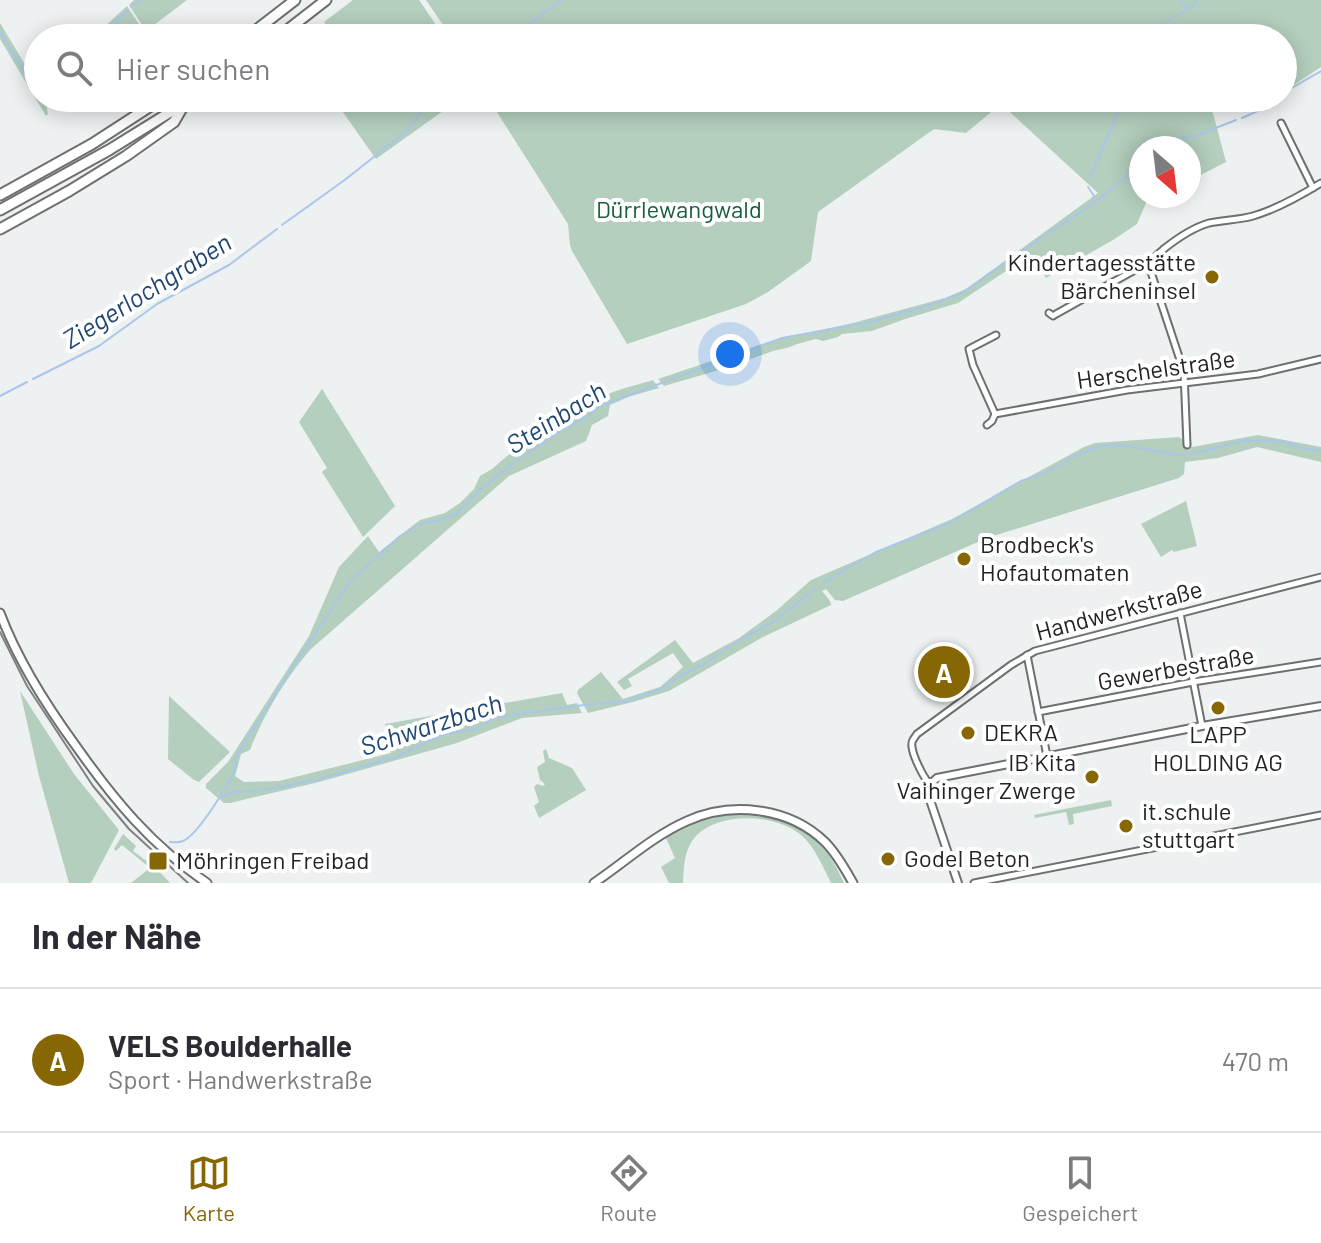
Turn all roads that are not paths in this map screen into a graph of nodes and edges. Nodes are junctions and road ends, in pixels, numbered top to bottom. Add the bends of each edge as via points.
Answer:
1 (295, 0) edge
2 (326, 0) edge
3 (264, 24) edge
4 (295, 24) edge
5 (141, 112) edge
6 (171, 112) edge
7 (181, 112) edge
8 (1281, 123) dead end
9 (1321, 183) edge
10 (1313, 188) junction
11 (0, 195) edge
12 (0, 210) edge
13 (0, 229) edge
14 (1149, 266) junction
15 (1049, 313) dead end
16 (996, 335) dead end
17 (1321, 359) edge
18 (1185, 382) junction
19 (995, 414) junction
20 (987, 425) dead end
21 (1187, 445) dead end
22 (1321, 577) edge
23 (0, 613) edge
24 (1180, 613) junction
25 (1027, 655) junction
26 (1321, 662) edge
27 (1193, 682) junction
28 (1321, 706) edge
29 (1038, 712) junction
30 (1202, 726) junction
31 (1047, 756) junction
32 (929, 783) junction
33 (1321, 815) edge
34 (207, 883) edge
35 (594, 883) edge
36 (853, 883) edge
37 (958, 883) edge
38 (974, 883) edge

1 - 3 highway
2 - 4 highway
5 - 11 highway
6 - 12 highway
7 - 13 highway via 126,156
8 - 10 street
9 - 10 street
10 - 14 street via 1253,216 1195,228
14 - 15 street via 1053,316
14 - 18 street
16 - 19 street via 969,349
17 - 18 street, Herschelstraße via 1258,374
18 - 19 street, Herschelstraße
18 - 21 street
19 - 20 street
22 - 24 street, Handwerkstraße
23 - 34 main road via 34,684 109,793 152,839
24 - 25 street, Handwerkstraße
24 - 27 street
25 - 29 street
25 - 32 street, Handwerkstraße via 913,739
26 - 27 street, Gewerbestraße
27 - 29 street, Gewerbestraße
27 - 30 street
28 - 30 street
29 - 31 street
30 - 31 street
31 - 32 street via 943,775
32 - 37 street, Handwerkstraße via 930,803
33 - 38 street
35 - 36 main road via 688,821 742,809 791,820 818,835

